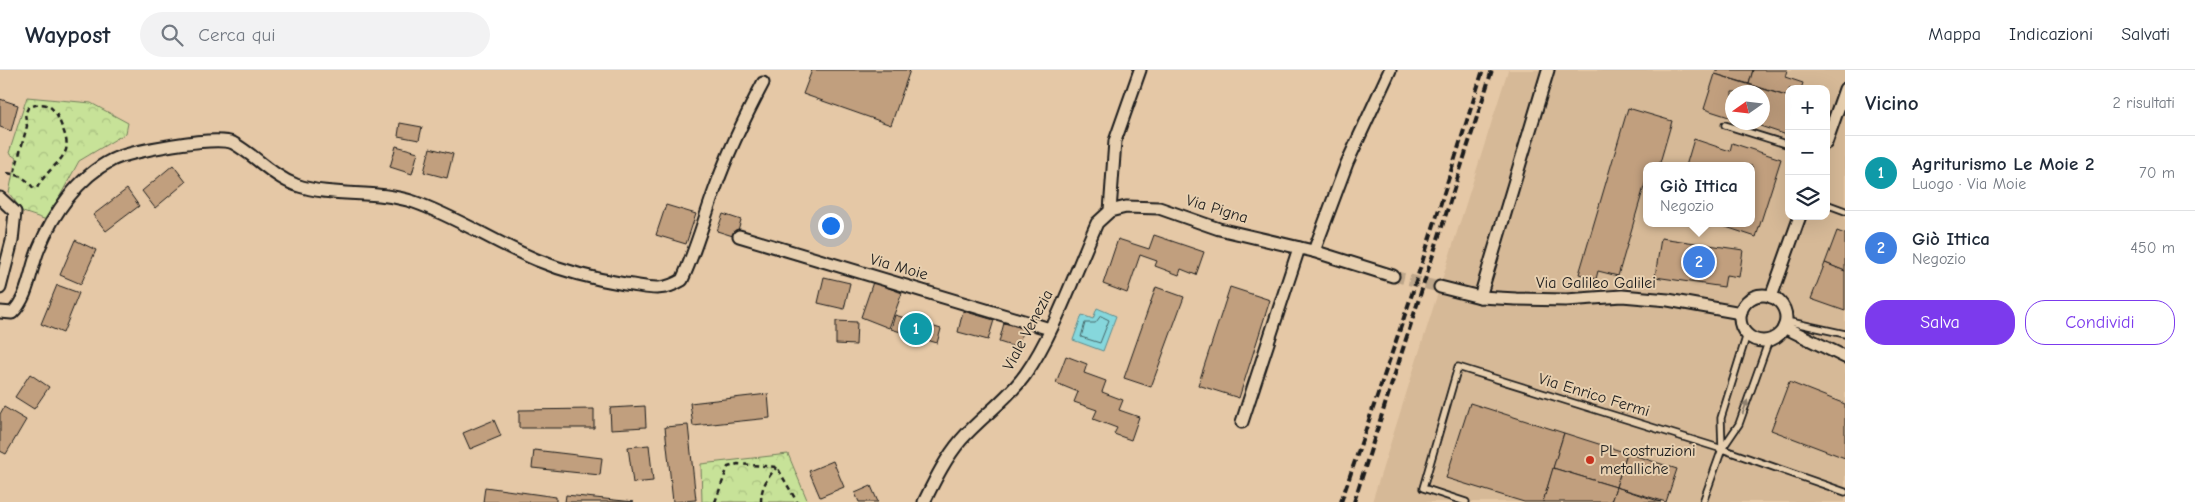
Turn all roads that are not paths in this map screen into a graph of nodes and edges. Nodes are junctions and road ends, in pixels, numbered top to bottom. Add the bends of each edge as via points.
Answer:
1 (1140, 70) edge
2 (1390, 70) edge
3 (1548, 70) edge
4 (763, 83) dead end
5 (1845, 90) edge
6 (1741, 130) edge
7 (1830, 132) edge
8 (1785, 144) edge
9 (0, 198) edge
10 (1830, 205) edge
11 (1110, 211) junction
12 (1845, 211) edge
13 (1799, 220) edge
14 (739, 236) dead end
15 (1299, 248) junction
16 (1314, 251) junction
17 (1393, 276) tunnel mouth
18 (1440, 287) tunnel mouth
19 (0, 288) edge
20 (1480, 297) junction
21 (1771, 297) junction
22 (0, 312) edge
23 (1741, 313) junction
24 (1785, 324) junction
25 (1050, 329) junction
26 (1747, 334) junction
27 (1845, 334) edge
28 (1769, 340) junction
29 (1845, 357) edge
30 (1242, 422) dead end
31 (1722, 449) junction
32 (1845, 492) edge
33 (924, 502) edge
34 (1466, 502) edge
35 (1703, 502) edge

1 - 11 street via 1115,141
2 - 16 street via 1347,163
3 - 20 street
4 - 22 street via 715,189 696,252 682,280 659,290 591,279 537,260 415,202 382,194 313,189 295,184 231,143 215,140 146,150 112,160 87,177 62,204 39,247 20,305 12,313
5 - 7 street
6 - 8 lane
9 - 19 street via 15,212 12,241
10 - 12 lane
11 - 15 street, Via Pigna via 1126,207 1160,208 1219,229
11 - 25 street, Viale Venezia via 1097,223
13 - 21 street
14 - 25 street, Via Moie
15 - 16 street, Via Pigna
15 - 30 street
16 - 17 street, Via Pigna
18 - 20 street
20 - 23 street, Via Galileo Galilei via 1566,300 1622,296 1668,300
21 - 23 street via 1752,298
21 - 24 street via 1782,306
23 - 26 street via 1740,320
24 - 27 lane
24 - 28 street via 1775,338
24 - 29 street
25 - 33 street, Viale Venezia via 1026,373 1010,394 962,440 943,465
26 - 28 street via 1757,340
26 - 31 lane via 1721,418
31 -> 28 lane via 1739,424
31 - 32 lane, Via Enrico Fermi
31 - 34 lane, Via Enrico Fermi via 1458,367 1423,488
31 - 35 lane

